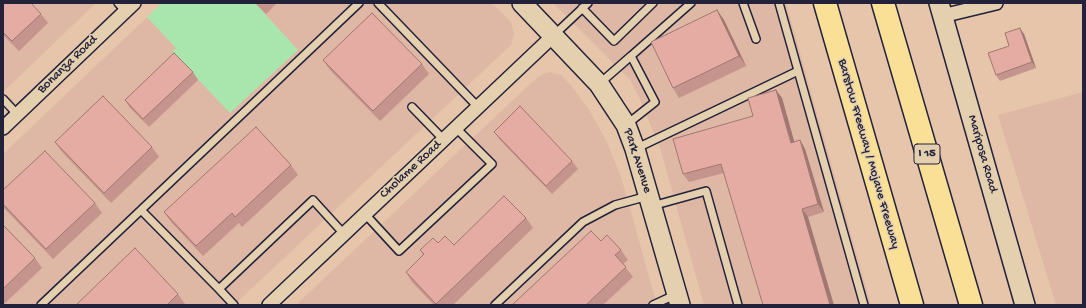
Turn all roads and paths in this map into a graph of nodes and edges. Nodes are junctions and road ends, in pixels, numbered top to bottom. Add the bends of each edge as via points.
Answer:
1 (359, 3) edge
2 (378, 3) edge
3 (522, 3) edge
4 (654, 3) edge
5 (691, 3) edge
6 (743, 3) edge
7 (779, 3) edge
8 (825, 3) edge
9 (884, 3) edge
10 (996, 3) edge
11 (126, 6) edge
12 (585, 6) edge
13 (940, 10) edge
14 (554, 35) junction
15 (756, 39) dead end
16 (631, 56) junction
17 (798, 71) junction
18 (599, 84) junction
19 (3, 98) edge
20 (412, 107) dead end
21 (478, 107) junction
22 (17, 114) junction
23 (626, 125) junction
24 (3, 128) edge
25 (456, 128) junction
26 (444, 140) junction
27 (635, 149) junction
28 (650, 201) junction
29 (141, 210) junction
30 (365, 214) junction
31 (344, 234) junction
32 (219, 289) junction
33 (679, 300) edge
34 (274, 303) edge
35 (41, 305) edge
36 (234, 305) edge
37 (495, 305) edge
38 (653, 305) edge
39 (738, 305) edge
40 (864, 305) edge
41 (912, 305) edge
42 (971, 305) edge
43 (1025, 305) edge

1 - 29 lane
2 - 21 lane
3 - 14 street, Park Avenue
4 - 12 lane via 614,41
5 - 16 lane
6 - 15 lane
7 - 17 lane
8 - 41 highway, Barstow Freeway / Mojave Freeway
9 - 42 highway, I 15
10 - 13 street
11 - 22 street, Bonanza Road
12 - 14 lane
13 - 43 street, Mariposa Road
14 - 18 street, Park Avenue
14 - 21 street, Cholame Road
16 - 18 lane
16 - 23 lane via 655,102
17 - 27 lane
17 - 40 lane
18 - 23 street, Park Avenue
19 - 22 lane
20 - 26 lane
21 - 25 street, Cholame Road
22 - 24 street, Bonanza Road
23 - 27 street, Park Avenue
25 - 26 street, Cholame Road
25 - 30 lane via 492,164 399,251
26 - 30 street, Cholame Road
27 - 28 street, Park Avenue
28 - 33 street, Park Avenue
28 - 37 lane via 615,205 583,222
28 - 39 lane via 706,191
29 - 32 lane
29 - 35 lane
30 - 31 street, Cholame Road
31 - 32 lane via 313,200
31 - 34 street, Cholame Road
32 - 36 lane
33 - 38 lane

